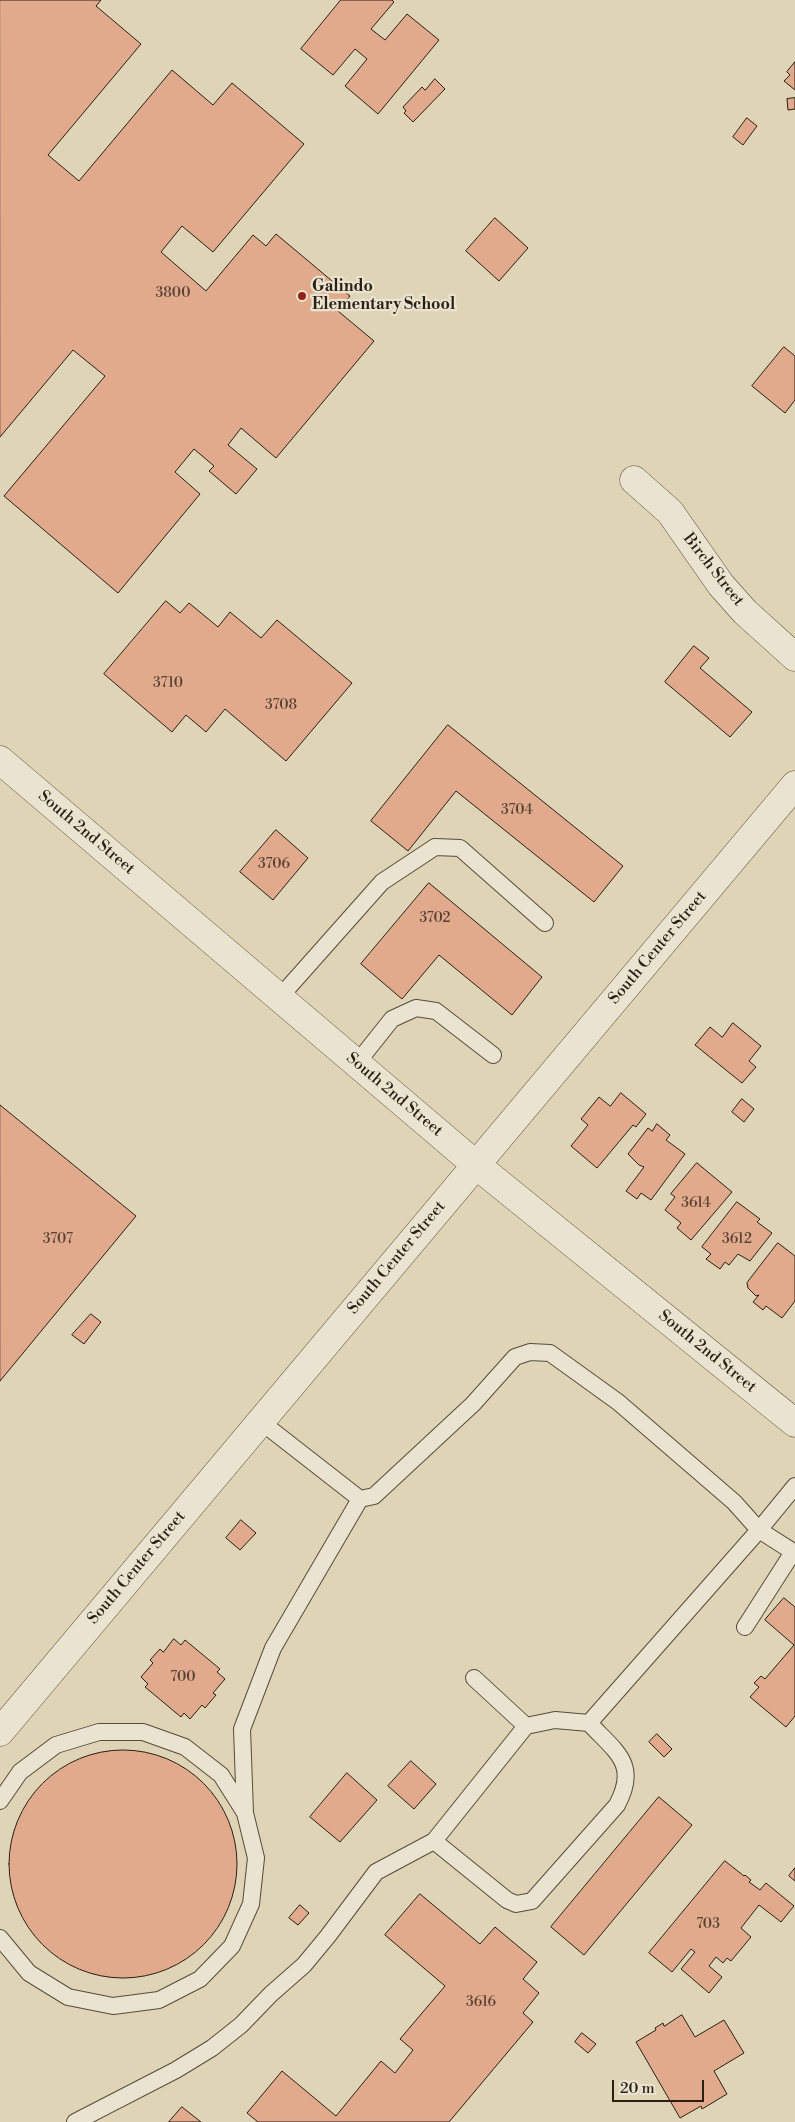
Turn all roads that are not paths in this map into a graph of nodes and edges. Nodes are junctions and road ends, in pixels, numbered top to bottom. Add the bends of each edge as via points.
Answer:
1 (634, 480) dead end
2 (795, 657) edge
3 (0, 760) edge
4 (795, 784) edge
5 (545, 922) dead end
6 (279, 998) junction
7 (493, 1055) dead end
8 (357, 1063) junction
9 (475, 1164) junction
10 (260, 1421) junction
11 (795, 1423) edge
12 (795, 1486) edge
13 (360, 1499) junction
14 (759, 1530) junction
15 (794, 1552) edge
16 (745, 1627) dead end
17 (474, 1678) dead end
18 (589, 1723) junction
19 (526, 1726) junction
20 (0, 1732) edge
21 (0, 1801) edge
22 (245, 1813) junction
23 (434, 1841) junction
24 (0, 1938) edge
25 (6, 1954) edge
26 (75, 2122) edge

1 - 2 street, Birch Street via 670,512 722,585 746,612
3 - 6 street, South 2nd Street
4 - 9 street, South Center Street
5 - 6 lane via 460,848 434,847 382,882
6 - 8 street, South 2nd Street
7 - 8 lane via 436,1011 416,1008 392,1019
8 - 9 street, South 2nd Street
9 - 10 street, South Center Street
9 - 11 street, South 2nd Street
10 - 13 lane
10 - 20 street, South Center Street
12 - 14 lane
13 - 14 lane via 374,1496 473,1404 515,1357 530,1352 550,1354 618,1402 734,1502
13 - 22 lane via 272,1648 242,1729
14 - 15 lane
14 - 18 lane
15 - 16 lane
17 - 19 lane
18 - 19 lane via 555,1720
18 - 23 lane via 626,1766 624,1791 617,1805 532,1901 516,1904 507,1900
19 - 23 lane
21 - 22 lane via 20,1772 56,1746 99,1732 143,1732 185,1748 221,1775
22 - 25 lane via 256,1858 252,1904 232,1946 200,1979 159,2000 113,2006 68,1997 29,1973
23 - 26 lane via 376,1872 304,1965 212,2048
24 - 25 lane

